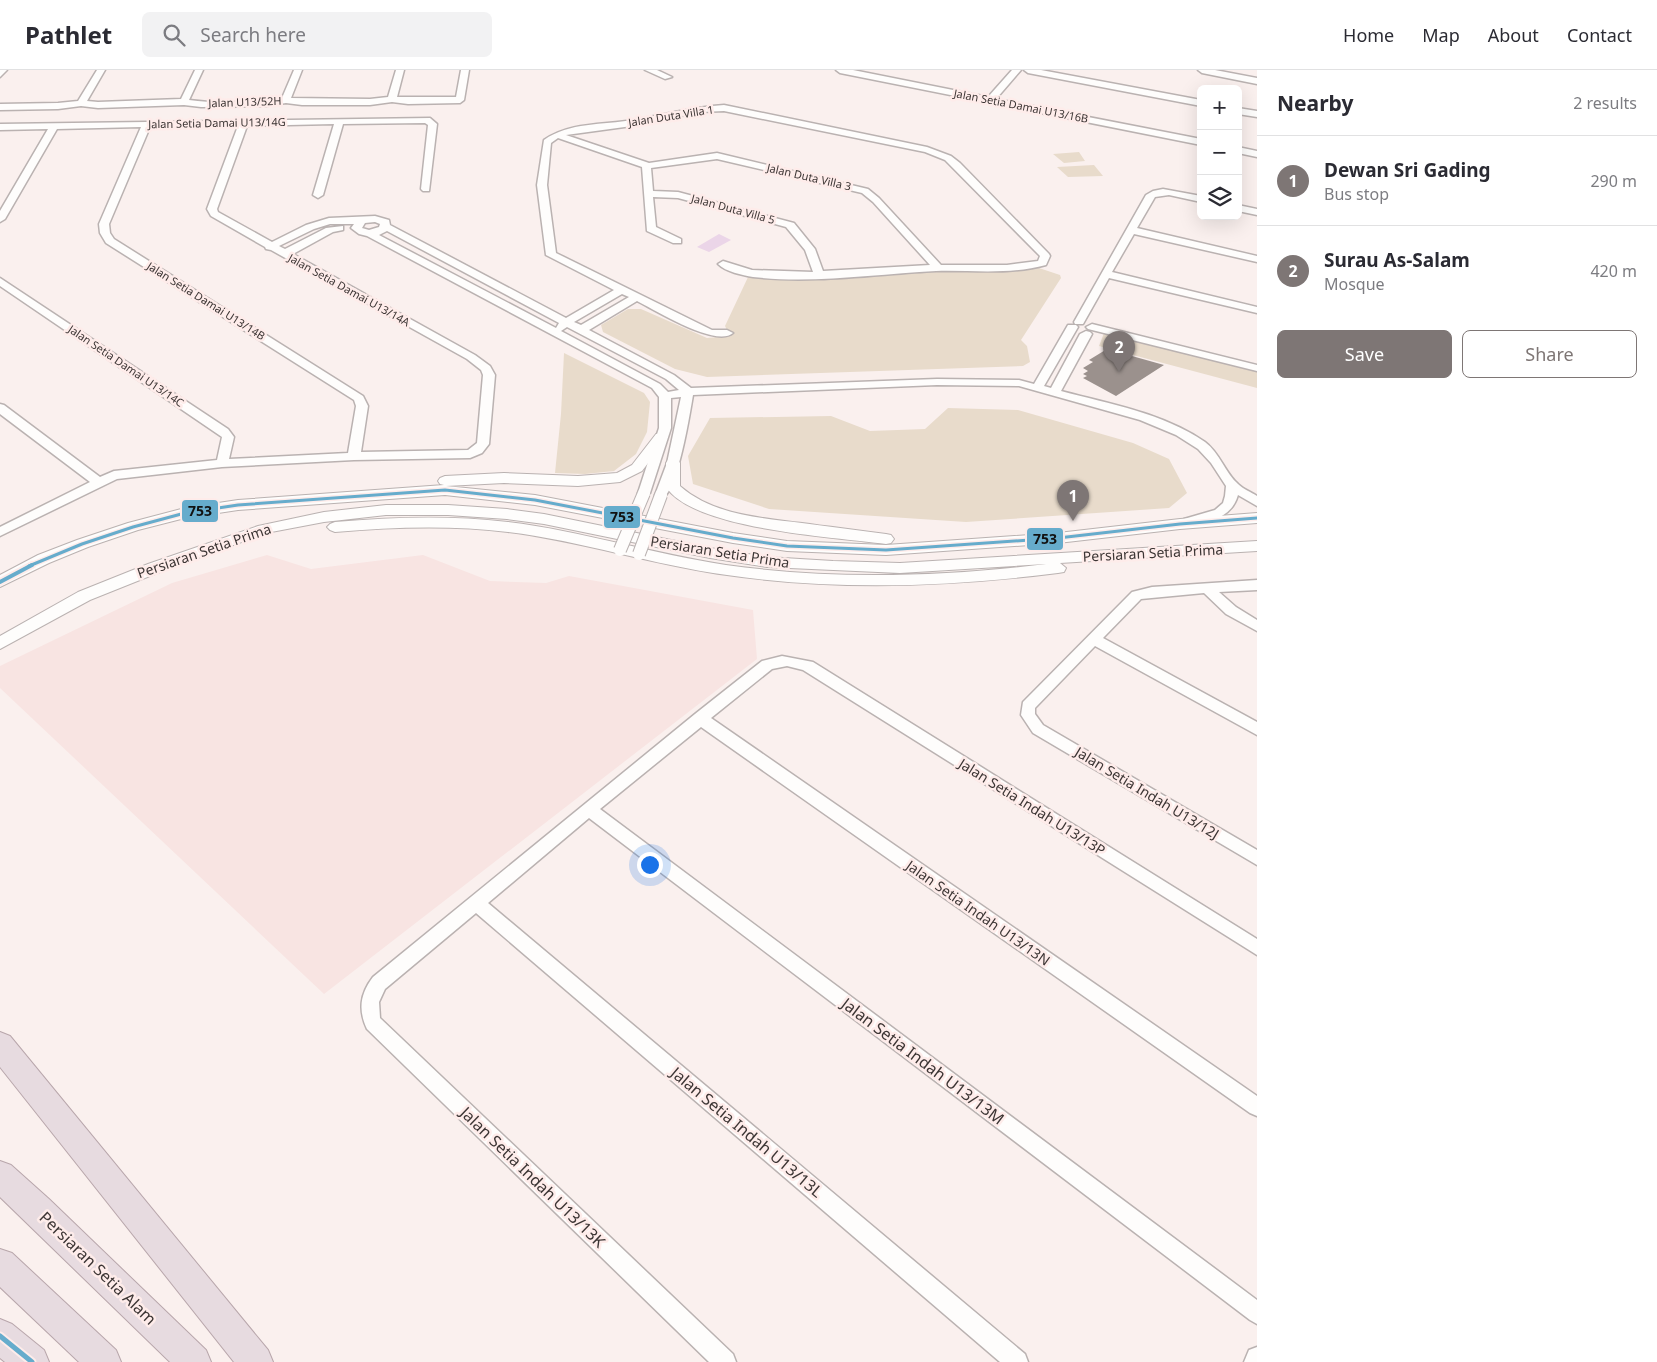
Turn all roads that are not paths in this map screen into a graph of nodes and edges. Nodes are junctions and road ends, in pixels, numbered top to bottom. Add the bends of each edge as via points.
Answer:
1 (3, 70) edge
2 (101, 70) edge
3 (199, 70) edge
4 (298, 70) edge
5 (400, 70) edge
6 (465, 70) edge
7 (649, 70) edge
8 (840, 70) edge
9 (1017, 70) edge
10 (1028, 70) edge
11 (1202, 70) edge
12 (0, 74) edge
13 (668, 77) dead end
14 (1257, 81) edge
15 (392, 99) junction
16 (286, 100) junction
17 (990, 100) junction
18 (184, 102) junction
19 (1197, 102) edge
20 (81, 103) junction
21 (0, 107) edge
22 (1242, 111) edge
23 (1257, 114) edge
24 (339, 122) junction
25 (243, 123) junction
26 (147, 124) junction
27 (55, 125) junction
28 (0, 127) edge
29 (580, 128) junction
30 (557, 135) junction
31 (576, 140) junction
32 (1197, 141) edge
33 (545, 148) junction
34 (1242, 151) edge
35 (1257, 154) edge
36 (648, 166) junction
37 (426, 189) dead end
38 (648, 194) junction
39 (318, 196) dead end
40 (1197, 198) edge
41 (1242, 209) edge
42 (1257, 212) edge
43 (0, 219) edge
44 (359, 224) junction
45 (386, 227) junction
46 (1131, 230) junction
47 (370, 234) junction
48 (677, 242) dead end
49 (418, 244) junction
50 (270, 247) junction
51 (402, 251) junction
52 (284, 254) junction
53 (1257, 259) edge
54 (723, 264) dead end
55 (938, 268) junction
56 (819, 274) junction
57 (1107, 274) junction
58 (0, 281) edge
59 (622, 290) junction
60 (637, 297) junction
61 (1257, 310) edge
62 (566, 322) junction
63 (1076, 325) junction
64 (580, 330) junction
65 (1089, 330) junction
66 (556, 333) junction
67 (726, 333) dead end
68 (1257, 368) edge
69 (1045, 374) junction
70 (1063, 377) junction
71 (1019, 383) junction
72 (1038, 387) junction
73 (688, 392) junction
74 (1056, 392) junction
75 (665, 396) junction
76 (1081, 399) junction
77 (0, 408) edge
78 (661, 437) junction
79 (354, 456) junction
80 (222, 463) junction
81 (673, 463) junction
82 (99, 483) junction
83 (1232, 486) junction
84 (1257, 502) edge
85 (238, 504) junction
86 (1257, 518) edge
87 (1180, 524) junction
88 (0, 532) edge
89 (222, 543) junction
90 (985, 544) junction
91 (1257, 546) edge
92 (620, 550) junction
93 (1208, 550) junction
94 (639, 554) junction
95 (0, 582) edge
96 (1257, 585) edge
97 (1208, 589) junction
98 (1257, 626) edge
99 (1093, 639) junction
100 (0, 643) edge
101 (700, 718) junction
102 (1257, 729) edge
103 (589, 809) junction
104 (1257, 858) edge
105 (476, 903) junction
106 (1257, 948) edge
107 (0, 1045) edge
108 (1257, 1107) edge
109 (0, 1176) edge
110 (0, 1265) edge
111 (1257, 1313) edge
112 (0, 1336) edge
113 (1257, 1358) edge
114 (32, 1362) edge
115 (104, 1362) edge
116 (194, 1362) edge
117 (256, 1362) edge
118 (725, 1362) edge
119 (1017, 1362) edge
120 (1255, 1362) edge

1 - 12 street
2 - 20 street
3 - 18 street
4 - 16 street
5 - 15 street
6 - 15 street, Jalan U13/52H via 460,100
7 - 13 street
8 - 17 street, Jalan Setia Damai U13/16B
9 - 17 street
10 - 19 street
11 - 14 street
15 - 16 street, Jalan U13/52H via 370,102
16 - 18 street, Jalan U13/52H via 266,103
17 - 32 street, Jalan Setia Damai U13/16B
18 - 20 street, Jalan U13/52H
20 - 21 street, Jalan U13/52H
22 - 23 street
24 - 25 street, Jalan Setia Damai U13/14G
24 - 37 street, Jalan Setia Damai U13/14G via 431,122
24 - 39 street
25 - 26 street, Jalan Setia Damai U13/14G
25 - 50 street, Jalan Setia Damai U13/14A via 212,209 214,214
26 - 27 street, Jalan Setia Damai U13/14G
26 - 79 street, Jalan Setia Damai U13/14B via 104,224 105,234 110,241 359,398 362,406
27 - 28 street, Jalan Setia Damai U13/14G
27 - 43 street
29 - 30 street, Jalan Duta Villa 1
29 - 31 street
29 - 55 street, Jalan Duta Villa 1 via 724,108 939,153 957,165 1043,251 1045,260 1037,265
30 - 31 street
30 - 33 street via 547,142
31 - 33 street via 561,141
31 - 36 street
33 - 59 street via 542,185 551,255
34 - 35 street
36 - 38 street
36 - 55 street, Jalan Duta Villa 3 via 717,156 865,191
38 - 48 street via 651,229
38 - 56 street, Jalan Duta Villa 5 via 678,195 790,225 810,249
40 - 46 street via 1156,192 1151,195
41 - 42 street
44 - 45 street via 379,219 385,222
44 - 47 street via 360,232
44 - 50 street via 329,221
44 - 52 street via 330,230
45 - 47 street
45 - 49 street
46 - 53 street
46 - 57 street
47 - 51 street
49 - 51 street via 410,244
49 - 62 street
50 - 52 street, Jalan Setia Damai U13/14A
51 - 66 street
52 - 79 street, Jalan Setia Damai U13/14A via 471,357 486,368 489,375 483,444 478,450 470,454
54 - 56 street via 756,274
55 - 56 street
57 - 61 street
57 - 63 street
58 - 80 street, Jalan Setia Damai U13/14C via 224,432 228,437
59 - 60 street
59 - 62 street
60 - 64 street
60 - 67 street via 710,332
62 - 64 street
62 - 66 street
63 - 65 street
63 - 69 street
64 - 73 street via 670,377
65 - 68 street
65 - 70 street
66 - 75 street via 656,386
69 - 71 street
69 - 72 street
70 - 74 street
70 - 76 street
71 - 72 street
71 - 73 street via 928,382
72 - 74 street
73 - 75 street
73 - 81 street
74 - 76 street
75 - 78 street via 665,428
76 - 83 street via 1144,417 1180,432 1202,446
77 - 82 street
78 - 85 street via 637,468 620,476 578,481 504,478 384,484 302,491
78 - 92 street, bridge via 644,493
79 - 80 street
80 - 82 street via 114,476
81 - 90 street via 673,487 685,498 709,510 747,521 874,538
81 - 94 street, bridge
82 - 88 street
83 - 84 street
83 - 87 street via 1228,508 1216,515
85 - 90 street, Persiaran Setia Prima via 445,490 535,500 788,546 886,550
85 - 95 street, Persiaran Setia Prima via 166,517 56,553
86 - 87 street, Persiaran Setia Prima
87 - 90 street, Persiaran Setia Prima
89 - 92 street via 301,530 413,522 469,523 533,531
89 - 93 street, Persiaran Setia Prima via 263,529 324,517 386,510 439,510 544,519 710,553 767,562 833,566 900,568
89 - 100 street, Persiaran Setia Prima via 84,596
91 - 93 street, Persiaran Setia Prima
92 - 94 street
93 - 94 street via 1004,575 880,580 833,580 727,570
96 - 97 street
97 - 98 street via 1220,603
97 - 99 street via 1137,595
99 - 102 street
99 - 104 street, Jalan Setia Indah U13/12J via 1028,706 1028,715 1038,729
101 - 103 street
101 - 106 street, Jalan Setia Indah U13/13P via 773,662 793,661 808,666
101 - 108 street, Jalan Setia Indah U13/13N
103 - 105 street
103 - 111 street, Jalan Setia Indah U13/13M
105 - 118 street, Jalan Setia Indah U13/13K via 379,983 370,1003 369,1014 373,1023
105 - 119 street, Jalan Setia Indah U13/13L
107 - 117 highway
109 - 116 highway, Persiaran Setia Alam
110 - 115 highway
112 - 114 highway
113 - 120 street

